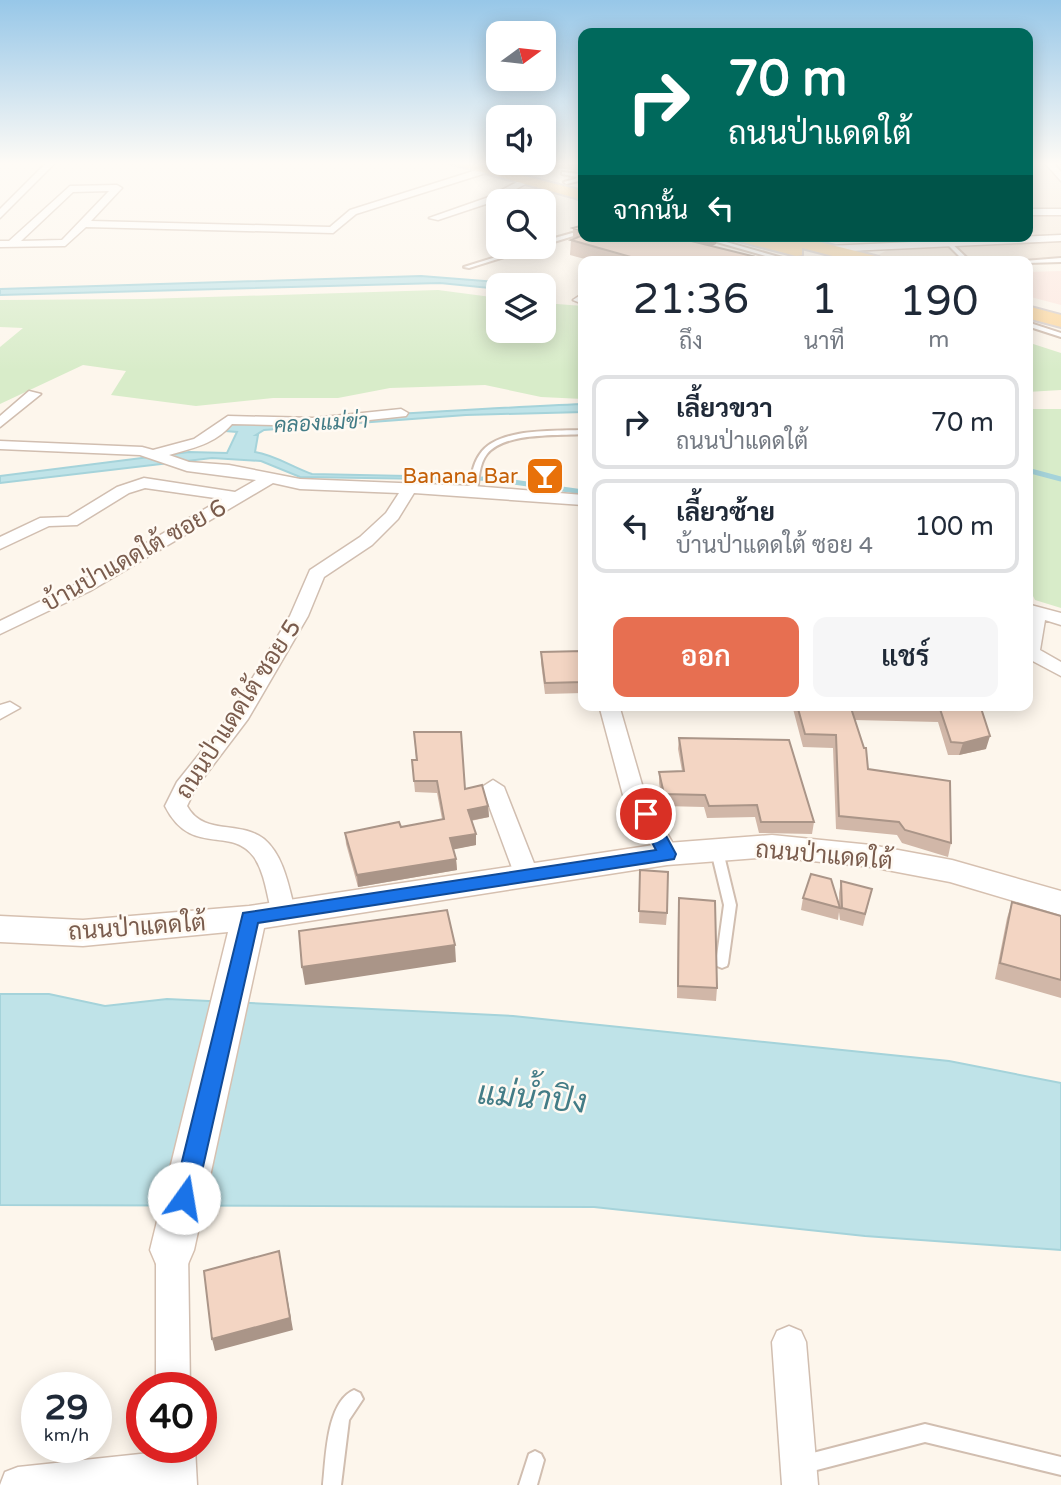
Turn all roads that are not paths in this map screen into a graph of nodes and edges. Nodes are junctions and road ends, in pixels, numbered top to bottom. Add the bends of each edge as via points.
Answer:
1 (23, 232) edge
2 (75, 232) edge
3 (578, 233) edge
4 (1033, 238) edge
5 (1061, 238) edge
6 (556, 239) edge
7 (720, 242) edge
8 (766, 242) edge
9 (793, 242) edge
10 (920, 242) edge
11 (948, 242) edge
12 (5, 244) edge
13 (895, 245) junction
14 (830, 255) edge
15 (772, 256) edge
16 (873, 256) edge
17 (962, 256) edge
18 (493, 259) edge
19 (1061, 260) edge
20 (1033, 261) edge
21 (467, 267) dead end
22 (1033, 302) edge
23 (1061, 309) edge
24 (1033, 314) edge
25 (1061, 321) edge
26 (1033, 326) edge
27 (1061, 335) edge
28 (34, 394) dead end
29 (401, 413) dead end
30 (0, 423) edge
31 (578, 432) edge
32 (197, 442) junction
33 (0, 445) edge
34 (127, 450) junction
35 (157, 455) junction
36 (267, 480) junction
37 (475, 482) junction
38 (410, 488) junction
39 (238, 497) junction
40 (578, 499) edge
41 (0, 544) edge
42 (1033, 611) edge
43 (1061, 619) edge
44 (0, 628) edge
45 (1033, 654) edge
46 (1061, 670) edge
47 (611, 711) edge
48 (493, 787) dead end
49 (717, 850) junction
50 (667, 854) junction
51 (527, 876) junction
52 (1061, 903) edge
53 (284, 914) junction
54 (249, 918) junction
55 (0, 929) edge
56 (722, 963) dead end
57 (172, 1250) joint
58 (789, 1342) dead end
59 (173, 1372) edge
60 (354, 1399) dead end
61 (535, 1460) dead end
62 (1061, 1466) edge
63 (178, 1467) edge
64 (799, 1475) edge
65 (18, 1485) edge
66 (332, 1485) edge
67 (528, 1485) edge

1 - 12 street
2 - 12 street via 65,243
3 - 6 lane
4 - 5 street
7 - 15 lane
8 - 14 main road
9 - 14 main road
10 - 13 street
11 - 17 lane
13 - 14 street
13 - 16 street
18 - 21 lane
19 - 20 lane
22 - 23 main road
24 - 25 main road
26 - 27 lane
28 - 30 street
29 - 32 street via 314,422 228,420
31 - 37 lane via 515,438 487,449
32 - 34 street via 166,441
32 - 35 street
33 - 34 street
34 - 35 street
35 - 36 street via 187,466
36 - 38 street
36 - 39 street, บ้านป่าแดดใต้ ซอย 6
37 - 38 street
37 - 40 street
38 - 53 street, ถนนป่าแดดใต้ ซอย 5 via 392,516 366,541 316,574 299,616 238,719 176,806 180,818 193,828 253,842 268,860
39 - 41 street via 144,482 122,490 71,522 46,521
39 - 44 street, บ้านป่าแดดใต้ ซอย 6 via 84,587
42 - 43 street
45 - 46 street
47 - 50 street via 634,795
48 - 51 street
49 - 50 street, ถนนป่าแดดใต้
49 - 52 street, ถนนป่าแดดใต้ via 772,846 871,856 952,871
49 - 56 lane via 730,905
50 - 51 street, ถนนป่าแดดใต้
51 - 53 street, ถนนป่าแดดใต้
53 - 54 street, ถนนป่าแดดใต้
54 - 55 street, ถนนป่าแดดใต้ via 83,933
54 - 57 street
57 - 59 street
58 - 64 street
60 - 66 lane via 341,1417
61 - 67 lane
62 - 64 lane via 925,1433
63 - 65 street

